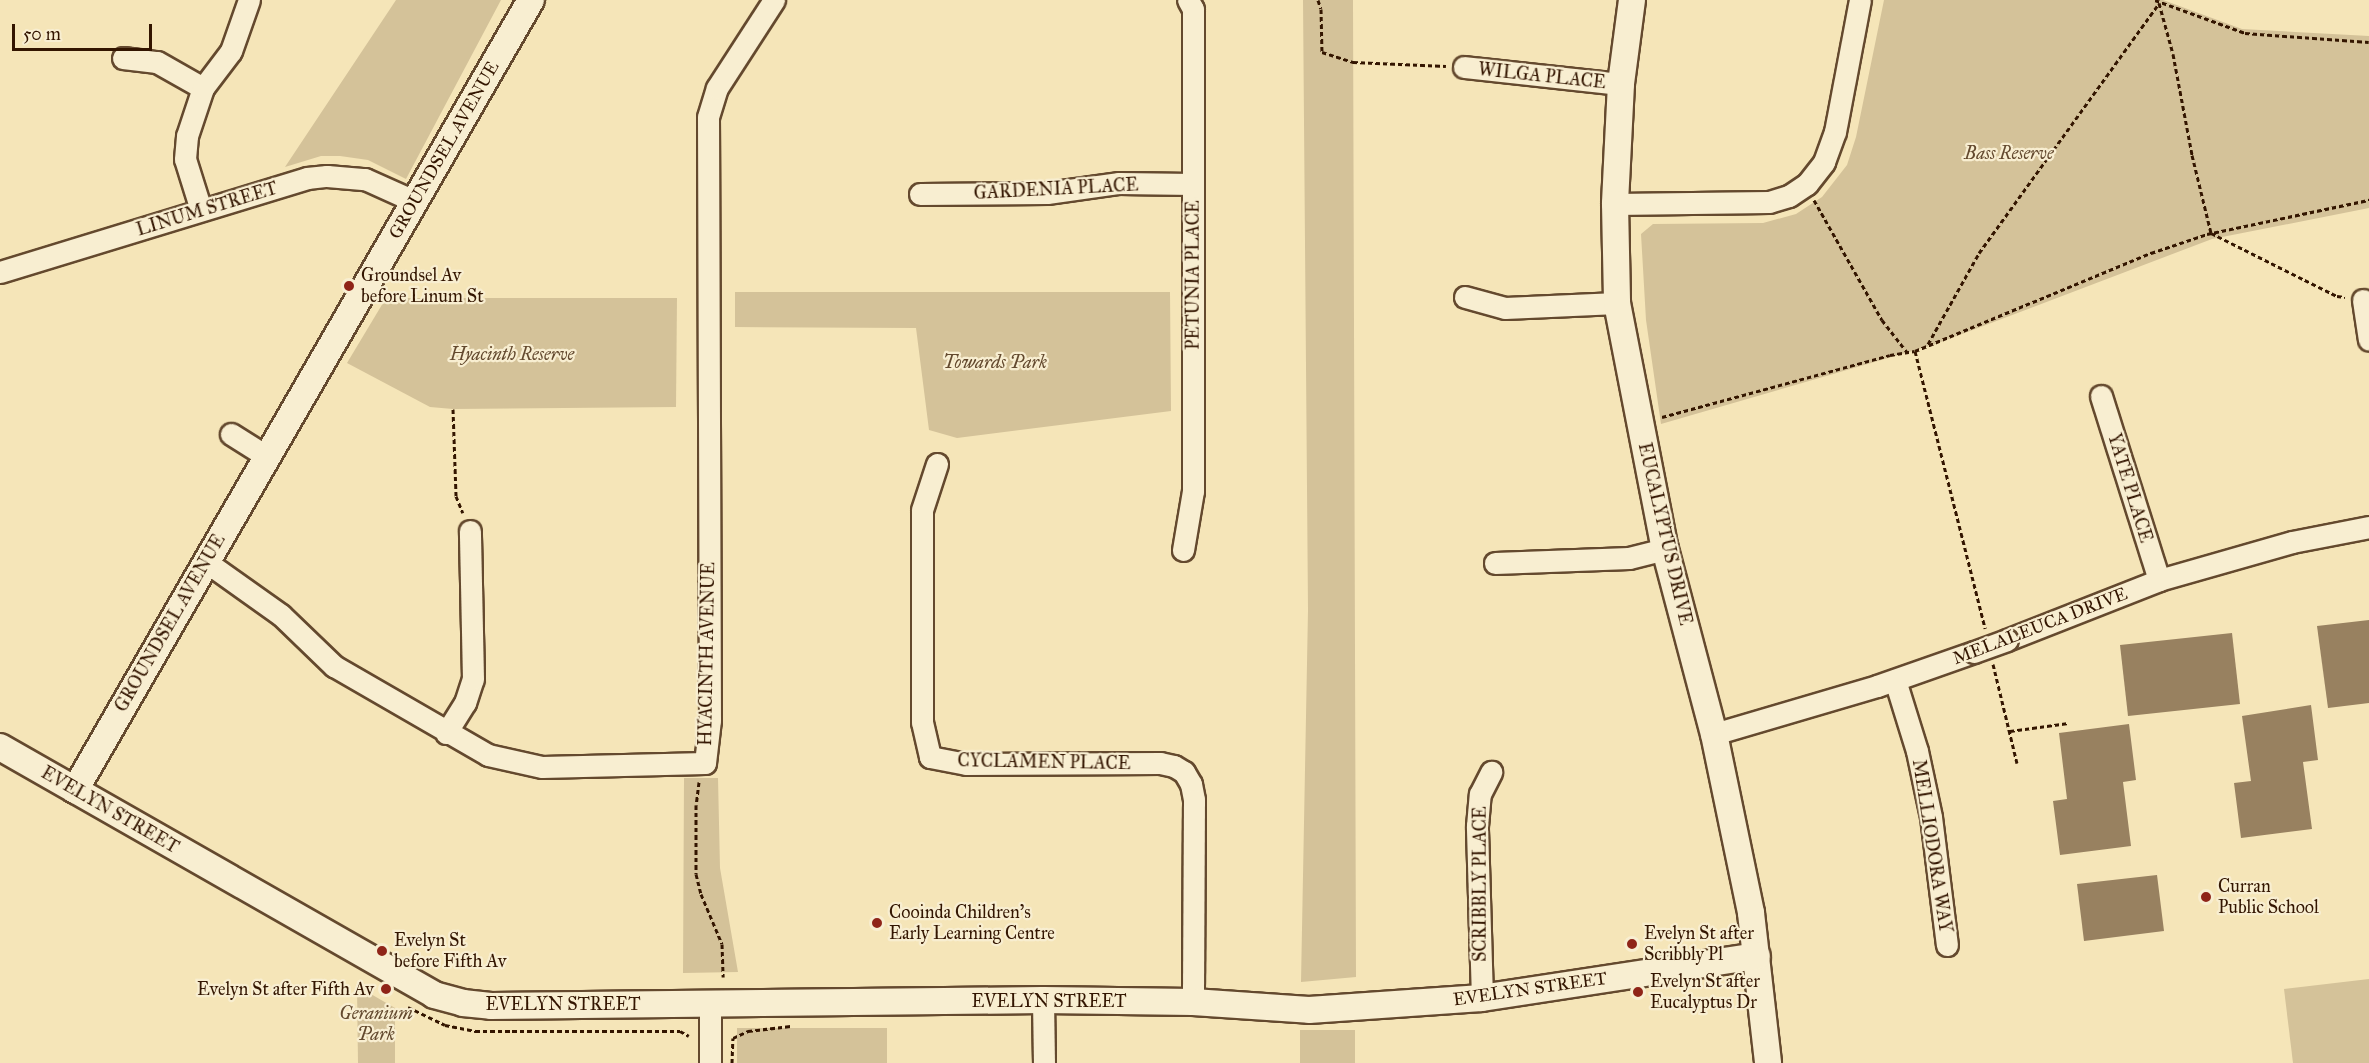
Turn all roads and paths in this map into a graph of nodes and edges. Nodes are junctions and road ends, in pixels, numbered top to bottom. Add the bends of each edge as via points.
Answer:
1 (249, 0) edge
2 (531, 0) edge
3 (774, 0) edge
4 (1188, 0) edge
5 (1318, 0) edge
6 (1632, 0) edge
7 (1860, 0) edge
8 (2157, 1) edge
9 (2369, 42) edge
10 (123, 58) dead end
11 (1464, 67) joint
12 (1621, 84) junction
13 (203, 88) junction
14 (1193, 184) junction
15 (920, 194) dead end
16 (1813, 198) dead end
17 (2369, 200) edge
18 (414, 201) junction
19 (1615, 204) junction
20 (201, 210) junction
21 (2211, 233) junction
22 (0, 272) edge
23 (1465, 297) dead end
24 (2362, 300) joint
25 (1617, 303) junction
26 (2369, 340) edge
27 (1927, 345) junction
28 (1916, 351) junction
29 (1907, 352) junction
30 (2101, 396) dead end
31 (453, 409) dead end
32 (1656, 419) dead end
33 (231, 434) dead end
34 (266, 456) junction
35 (937, 464) dead end
36 (2369, 527) edge
37 (470, 531) joint
38 (1665, 549) junction
39 (1183, 550) dead end
40 (205, 561) junction
41 (1495, 562) dead end
42 (2159, 580) junction
43 (1985, 630) dead end
44 (1993, 664) dead end
45 (1894, 680) junction
46 (2068, 723) dead end
47 (2010, 731) junction
48 (446, 733) junction
49 (1714, 734) junction
50 (0, 747) edge
51 (2017, 762) dead end
52 (705, 764) junction
53 (1491, 772) dead end
54 (75, 790) junction
55 (1947, 945) dead end
56 (1756, 950) junction
57 (723, 977) dead end
58 (1481, 991) junction
59 (1043, 1000) junction
60 (1193, 1002) junction
61 (710, 1003) junction
62 (733, 1038) dead end
63 (710, 1063) edge
64 (732, 1063) edge
65 (1044, 1063) edge
66 (1768, 1063) edge

1 - 13 street via 231,51
2 - 18 street, GROUNDSEL AVENUE
3 - 52 street, HYACINTH AVENUE via 717,88 708,117 710,720
4 - 14 street, PETUNIA PLACE via 1193,9
5 - 11 path via 1322,9 1322,52 1353,62
6 - 12 street, EUCALYPTUS DRIVE
7 - 19 street via 1835,132 1824,162 1807,184 1789,196 1769,202
8 - 9 path via 2245,33
8 - 21 path via 2173,54
8 - 27 path via 1979,253
10 - 13 street via 157,62
11 - 12 street, WILGA PLACE
12 - 19 street, EUCALYPTUS DRIVE
13 - 20 street via 187,136 185,159
14 - 15 street, GARDENIA PLACE via 1119,183 1047,193
14 - 39 street, PETUNIA PLACE via 1193,491
16 - 29 path via 1882,320
17 - 21 path
18 - 20 street, LINUM STREET via 365,179 327,176 307,178
18 - 34 street, GROUNDSEL AVENUE
19 - 25 street, EUCALYPTUS DRIVE
20 - 22 street, LINUM STREET
21 - 24 path via 2337,296
21 - 27 path
23 - 25 street via 1505,308
24 - 26 street
25 - 38 street, EUCALYPTUS DRIVE
27 - 28 path
28 - 29 path
28 - 43 path
29 - 32 path
30 - 42 street, YATE PLACE
31 - 37 path via 456,496
33 - 34 street
34 - 40 street, GROUNDSEL AVENUE
35 - 60 street, CYCLAMEN PLACE via 922,510 922,722 930,757 966,764 1160,763 1184,772 1194,800
36 - 42 street, MELALEUCA DRIVE via 2292,542
37 - 48 street via 473,679 465,703
38 - 41 street via 1629,558
38 - 49 street, EUCALYPTUS DRIVE
40 - 48 street, HYACINTH AVENUE via 280,615 334,666
40 - 54 street, GROUNDSEL AVENUE
42 - 45 street, MELALEUCA DRIVE, bridge
44 - 47 path
45 - 49 street, MELALEUCA DRIVE
45 - 55 street, MELLIODORA WAY via 1917,751 1931,817
46 - 47 path
47 - 51 path
48 - 52 street, HYACINTH AVENUE via 488,756 542,767
49 - 56 street, EUCALYPTUS DRIVE
50 - 54 street, EVELYN STREET
52 - 57 path via 696,805 696,874 722,944
53 - 58 street, SCRIBBLY PLACE via 1480,794 1477,826
54 - 61 street, EVELYN STREET via 434,995 463,1004 491,1006
56 - 58 street, EVELYN STREET
56 - 66 street, EUCALYPTUS DRIVE
58 - 60 street, EVELYN STREET
59 - 60 street, EVELYN STREET
59 - 61 street, EVELYN STREET
59 - 65 street
61 - 63 street
62 - 64 path

